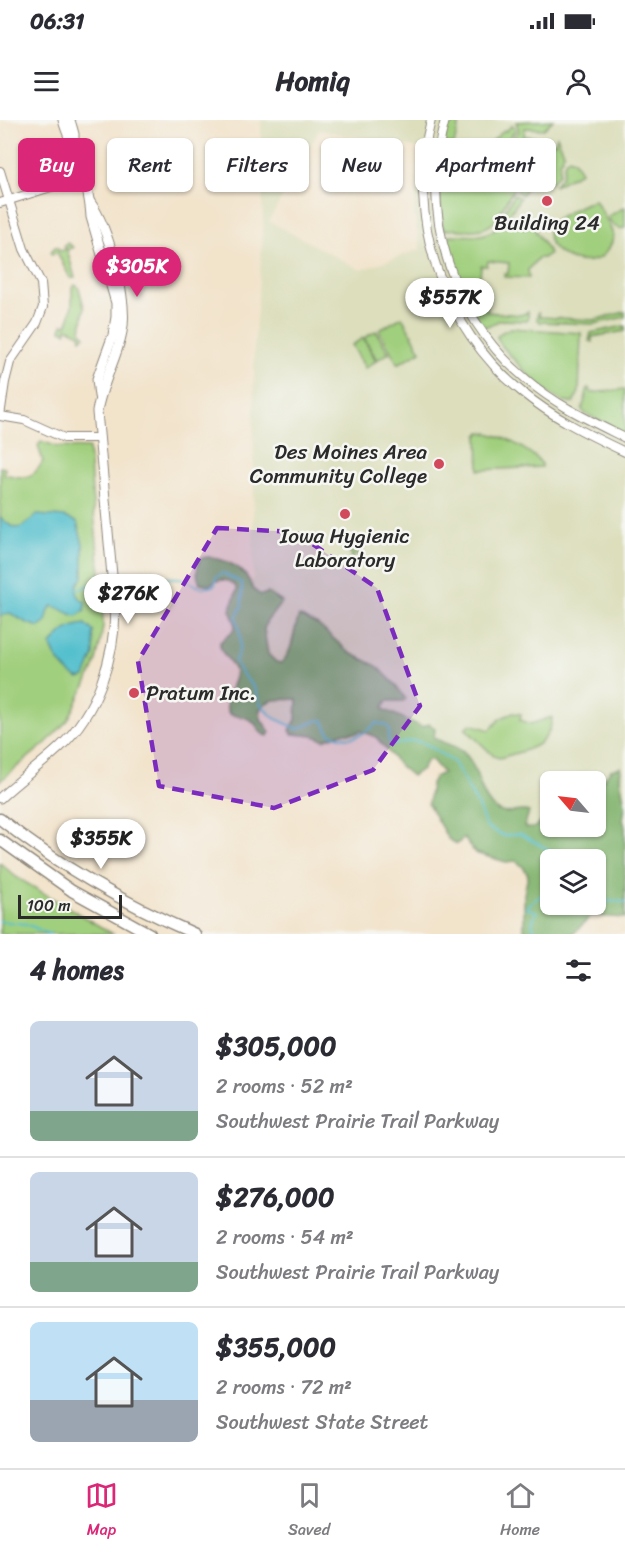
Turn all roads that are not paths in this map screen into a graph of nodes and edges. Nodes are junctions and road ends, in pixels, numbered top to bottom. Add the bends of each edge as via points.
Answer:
1 (63, 120) edge
2 (70, 120) edge
3 (431, 120) edge
4 (445, 120) edge
5 (69, 138) edge
6 (74, 138) edge
7 (0, 171) edge
8 (35, 192) edge
9 (87, 192) edge
10 (9, 200) junction
11 (0, 203) edge
12 (0, 416) edge
13 (99, 438) junction
14 (625, 438) edge
15 (625, 452) edge
16 (0, 798) edge
17 (0, 819) edge
18 (0, 840) edge
19 (150, 934) edge
20 (195, 934) edge

1 - 5 street
2 - 6 street
3 - 15 street via 424,168 426,223 436,269 460,321 485,356 521,392 556,416
4 - 14 street via 437,160 440,233 448,264 472,316 499,353 532,384 567,408
7 - 10 street
8 - 10 street
9 - 13 street via 116,303 113,335 97,379
10 - 11 street
10 - 12 street via 24,249 41,283 43,307 38,323 10,362
12 - 13 street via 24,420 64,438
13 - 16 street via 115,608 106,670 75,731
17 - 20 main road via 98,885
18 - 19 main road via 72,891

